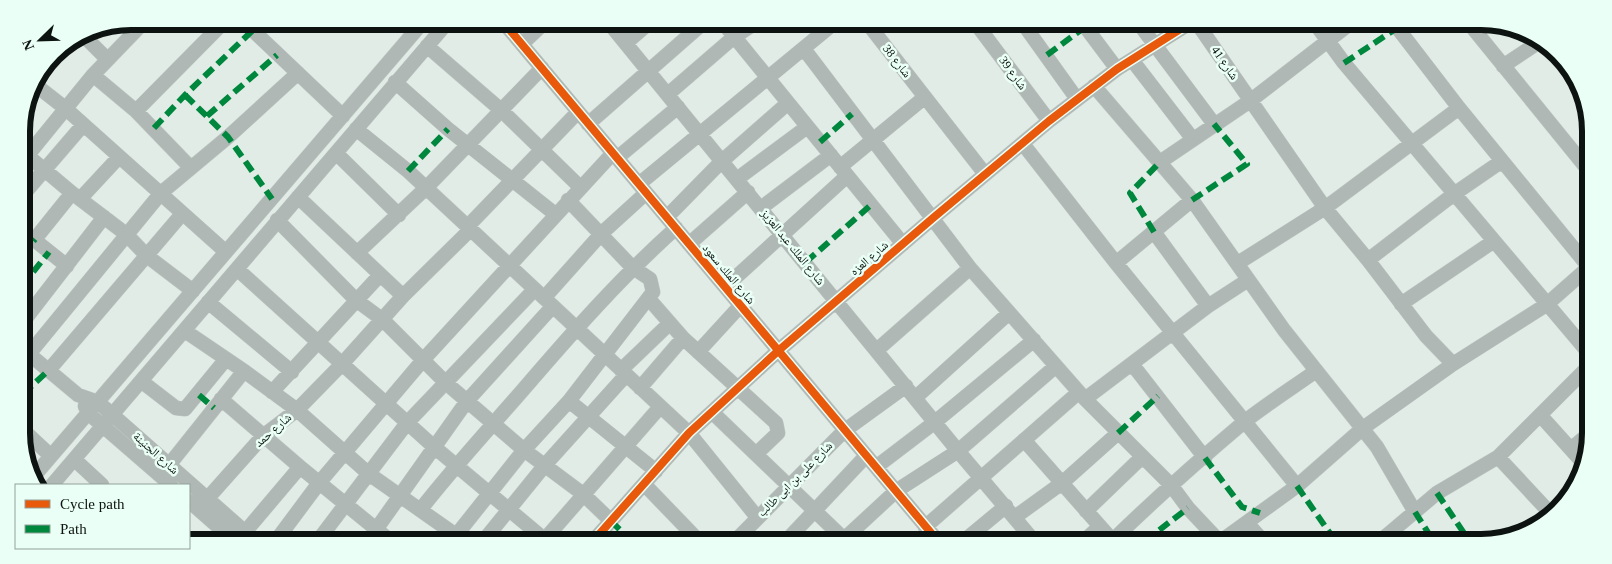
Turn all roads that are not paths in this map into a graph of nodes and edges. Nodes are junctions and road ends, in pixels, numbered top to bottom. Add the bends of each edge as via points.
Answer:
1 (136, 30) edge
2 (216, 30) edge
3 (257, 30) edge
4 (416, 30) edge
5 (440, 30) edge
6 (510, 30) edge
7 (537, 30) edge
8 (615, 30) edge
9 (641, 30) edge
10 (695, 30) edge
11 (729, 30) edge
12 (745, 30) edge
13 (826, 30) edge
14 (873, 30) edge
15 (981, 30) edge
16 (1028, 30) edge
17 (1088, 30) edge
18 (1144, 30) edge
19 (1179, 30) edge
20 (1202, 30) edge
21 (1319, 30) edge
22 (1342, 30) edge
23 (1399, 30) edge
24 (1474, 30) edge
25 (734, 37) junction
26 (88, 40) edge
27 (1328, 41) junction
28 (626, 43) junction
29 (522, 44) junction
30 (1534, 45) edge
31 (427, 46) junction
32 (1155, 46) junction
33 (804, 49) junction
34 (107, 59) junction
35 (1132, 60) junction
36 (1503, 66) junction
37 (542, 68) junction
38 (1117, 69) junction
39 (648, 70) junction
40 (298, 74) junction
41 (93, 75) junction
42 (768, 79) junction
43 (395, 82) junction
44 (1094, 86) junction
45 (39, 88) edge
46 (668, 94) junction
47 (926, 97) junction
48 (1077, 99) junction
49 (1250, 101) junction
50 (788, 103) junction
51 (678, 107) junction
52 (65, 108) junction
53 (1459, 108) junction
54 (501, 110) junction
55 (136, 111) junction
56 (578, 112) junction
57 (344, 116) junction
58 (1049, 122) junction
59 (588, 124) junction
60 (1214, 124) junction
61 (83, 125) junction
62 (808, 127) junction
63 (356, 129) junction
64 (701, 134) junction
65 (1192, 138) junction
66 (872, 140) junction
67 (1023, 144) junction
68 (1413, 144) junction
69 (469, 145) junction
70 (30, 146) edge
71 (543, 150) junction
72 (337, 154) junction
73 (615, 155) junction
74 (831, 155) junction
75 (120, 157) junction
76 (30, 158) edge
77 (722, 161) junction
78 (1502, 161) junction
79 (1160, 162) junction
80 (1582, 162) edge
81 (190, 167) junction
82 (44, 171) junction
83 (844, 171) junction
84 (985, 174) junction
85 (737, 179) junction
86 (512, 180) junction
87 (30, 187) edge
88 (580, 187) junction
89 (426, 188) junction
90 (642, 188) junction
91 (748, 192) junction
92 (161, 193) junction
93 (1454, 194) junction
94 (76, 196) junction
95 (298, 197) junction
96 (568, 200) junction
97 (1192, 200) junction
98 (761, 208) junction
99 (1324, 208) junction
100 (182, 214) junction
101 (555, 214) junction
102 (399, 215) junction
103 (104, 217) junction
104 (666, 217) junction
105 (932, 218) junction
106 (277, 220) junction
107 (469, 228) junction
108 (676, 228) junction
109 (1154, 232) junction
110 (602, 233) junction
111 (126, 234) junction
112 (783, 235) junction
113 (30, 236) edge
114 (35, 239) junction
115 (1494, 241) junction
116 (689, 244) junction
117 (903, 244) junction
118 (226, 252) junction
119 (357, 253) junction
120 (147, 256) junction
121 (1368, 260) junction
122 (1582, 260) edge
123 (1238, 263) junction
124 (1116, 264) junction
125 (67, 266) junction
126 (510, 267) junction
127 (632, 267) junction
128 (970, 268) junction
129 (237, 269) junction
130 (1582, 272) edge
131 (380, 275) junction
132 (1248, 280) junction
133 (725, 287) junction
134 (193, 291) junction
135 (402, 296) junction
136 (543, 298) junction
137 (649, 299) junction
138 (356, 300) junction
139 (208, 302) junction
140 (837, 302) junction
141 (1401, 304) junction
142 (741, 305) junction
143 (1546, 305) junction
144 (1208, 306) junction
145 (1010, 312) junction
146 (30, 313) edge
147 (382, 320) junction
148 (669, 324) junction
149 (576, 329) junction
150 (185, 331) junction
151 (1174, 334) junction
152 (683, 338) junction
153 (1034, 340) junction
154 (318, 344) junction
155 (1582, 345) edge
156 (30, 346) edge
157 (877, 350) junction
158 (778, 351) junction
159 (698, 352) junction
160 (30, 354) edge
161 (604, 354) junction
162 (226, 359) junction
163 (423, 360) junction
164 (342, 364) junction
165 (1132, 364) junction
166 (1453, 364) junction
167 (1056, 366) junction
168 (49, 370) junction
169 (244, 370) junction
170 (1316, 371) junction
171 (292, 372) junction
172 (623, 373) junction
173 (1582, 373) edge
174 (141, 381) junction
175 (446, 383) junction
176 (906, 386) junction
177 (640, 388) junction
178 (738, 388) junction
179 (272, 392) junction
180 (78, 395) junction
181 (1082, 396) junction
182 (915, 398) junction
183 (221, 399) junction
184 (467, 401) junction
185 (569, 401) junction
186 (98, 402) junction
187 (386, 404) junction
188 (660, 407) junction
189 (297, 410) junction
190 (712, 412) junction
191 (88, 413) junction
192 (114, 415) junction
193 (1541, 416) junction
194 (589, 417) junction
195 (935, 422) junction
196 (1245, 422) junction
197 (407, 423) junction
198 (494, 424) junction
199 (104, 427) junction
200 (1363, 428) junction
201 (844, 430) junction
202 (689, 433) junction
203 (1118, 433) junction
204 (30, 436) edge
205 (263, 436) junction
206 (1024, 440) junction
207 (1581, 441) edge
208 (433, 446) junction
209 (626, 447) junction
210 (1571, 449) junction
211 (524, 450) junction
212 (958, 451) junction
213 (344, 454) junction
214 (756, 454) junction
215 (51, 456) junction
216 (866, 456) junction
217 (1498, 457) junction
218 (1142, 458) junction
219 (1205, 458) junction
220 (1579, 458) edge
221 (75, 460) junction
222 (169, 465) junction
223 (546, 465) junction
224 (455, 466) junction
225 (876, 467) junction
226 (300, 468) junction
227 (656, 471) junction
228 (37, 472) edge
229 (369, 474) junction
230 (982, 478) junction
231 (319, 483) junction
232 (1062, 483) junction
233 (53, 484) edge
234 (101, 484) edge
235 (170, 484) edge
236 (644, 484) junction
237 (1171, 484) junction
238 (789, 485) junction
239 (1297, 486) junction
240 (896, 491) junction
241 (583, 494) junction
242 (400, 495) junction
243 (490, 495) junction
244 (207, 499) junction
245 (190, 502) edge
246 (345, 505) junction
247 (421, 509) junction
248 (508, 510) junction
249 (814, 510) junction
250 (1547, 510) edge
251 (1086, 511) junction
252 (1010, 512) junction
253 (1415, 512) junction
254 (757, 517) junction
255 (611, 521) junction
256 (1247, 523) junction
257 (1099, 527) junction
258 (226, 534) edge
259 (247, 534) edge
260 (249, 534) edge
261 (281, 534) edge
262 (323, 534) edge
263 (377, 534) edge
264 (379, 534) edge
265 (453, 534) edge
266 (459, 534) edge
267 (489, 534) edge
268 (539, 534) edge
269 (549, 534) edge
270 (599, 534) edge
271 (692, 534) edge
272 (741, 534) edge
273 (792, 534) edge
274 (839, 534) edge
275 (849, 534) edge
276 (930, 534) edge
277 (934, 534) edge
278 (975, 534) edge
279 (1028, 534) edge
280 (1092, 534) edge
281 (1106, 534) edge
282 (1120, 534) edge
283 (1212, 534) edge
284 (1231, 534) edge
285 (1257, 534) edge
286 (1389, 534) edge

1 - 34 street
2 - 55 street
3 - 40 street
4 - 57 street
5 - 31 street
6 - 29 street, شارع الملك سعود
7 - 29 street
8 - 28 street, شارع الملك عبد العزيز
9 - 28 street
10 - 39 street
11 - 25 street
12 - 25 street
13 - 33 street
14 - 47 street, شارع 38
15 - 58 street, شارع 39
16 - 48 street
17 - 38 street
18 - 32 street
19 - 32 street, شارع العزه
20 - 49 street, شارع 41
21 - 27 street
22 - 27 street
23 - 53 street
24 - 36 street
25 - 42 street
25 - 46 street
26 - 34 street
27 - 49 street
27 - 68 street
28 - 39 street, شارع الملك عبد العزيز
29 - 37 street, شارع الملك سعود
30 - 36 street
31 - 43 street
31 - 54 street
32 - 35 street, شارع العزه
32 - 60 street
33 - 42 street
33 - 66 street
34 - 41 street
35 - 38 street, شارع العزه
35 - 65 street
36 - 80 street
37 - 54 street
37 - 56 street, شارع الملك سعود
38 - 44 street, شارع العزه
39 - 46 street, شارع الملك عبد العزيز
39 - 59 street
40 - 57 street
40 - 81 street
41 - 52 street
41 - 55 street
42 - 50 street
42 - 64 street
43 - 63 street
43 - 69 street
44 - 48 street, شارع العزه
44 - 79 street
45 - 52 street
46 - 51 street, شارع الملك عبد العزيز
47 - 66 street
47 - 84 street, شارع 38
48 - 58 street, شارع العزه
49 - 60 street
49 - 99 street, شارع 41
50 - 62 street
50 - 77 street
51 - 64 street, شارع الملك عبد العزيز
51 - 73 street
52 - 61 street
52 - 70 street
53 - 68 street
53 - 78 street
54 - 69 street
54 - 71 street
55 - 81 street
56 - 59 street, شارع الملك سعود
56 - 71 street, شارع حمد
57 - 118 street
58 - 67 street, شارع العزه
59 - 73 street, شارع الملك سعود
60 - 65 street
61 - 75 street
61 - 82 street
62 - 74 street
62 - 85 street
63 - 72 street
63 - 89 street
64 - 77 street, شارع الملك عبد العزيز
64 - 90 street
65 - 79 street
66 - 83 street
66 - 105 street
67 - 84 street, شارع العزه
67 - 124 street
68 - 93 street
68 - 99 street
69 - 86 street
69 - 89 street
71 - 86 street, شارع حمد
71 - 88 street
72 - 95 street
72 - 102 street
73 - 88 street
73 - 90 street, شارع الملك سعود
74 - 83 street
74 - 98 street
75 - 92 street
75 - 94 street
76 - 82 street
77 - 85 street, شارع الملك عبد العزيز
77 - 104 street
78 - 93 street
78 - 122 street
79 - 97 street
81 - 92 street
82 - 87 street
82 - 94 street
83 - 112 street
83 - 117 street
84 - 105 street, شارع العزه
85 - 91 street, شارع الملك عبد العزيز
86 - 101 street
86 - 107 street, شارع حمد
88 - 96 street
89 - 102 street
89 - 107 street
90 - 104 street, شارع الملك سعود
90 - 110 street
91 - 98 street, شارع الملك عبد العزيز
91 - 116 street
92 - 100 street
92 - 111 street
93 - 115 street
93 - 121 street
94 - 103 street
94 - 114 street
95 - 106 street
95 - 119 street
96 - 101 street
96 - 110 street
97 - 109 street
97 - 123 street
98 - 112 street, شارع الملك عبد العزيز
99 - 121 street, شارع 41
99 - 123 street
100 - 118 street
100 - 120 street
101 - 126 street
102 - 119 street
103 - 111 street
103 - 125 street
104 - 108 street, شارع الملك سعود
105 - 117 street, شارع العزه
105 - 128 street
106 - 129 street
106 - 138 street
107 - 126 street
107 - 135 street, شارع حمد
108 - 116 street, شارع الملك سعود
108 - 127 street
109 - 124 street
109 - 144 street
110 - 127 street
110 - 136 street
111 - 120 street
111 - 156 street
112 - 133 street
112 - 140 street, شارع الملك عبد العزيز
113 - 114 street
114 - 125 street
115 - 141 street
115 - 143 street
116 - 133 street, شارع الملك سعود
117 - 140 street, شارع العزه
118 - 134 street
119 - 131 street
120 - 134 street
120 - 168 street
121 - 141 street, شارع 41
123 - 132 street
124 - 151 street
125 - 146 street
126 - 136 street
126 - 163 street
127 - 137 street via 652,281
127 - 149 street
128 - 145 street
128 - 157 street
129 - 139 street
129 - 154 street
130 - 143 street
131 - 135 street
131 - 138 street
132 - 144 street
132 - 170 street
133 - 142 street, شارع الملك سعود
134 - 186 street
135 - 147 street, شارع حمد
136 - 149 street
136 - 175 street
136 - 184 street
137 - 148 street
137 - 161 street
138 - 147 street
138 - 154 street
139 - 150 street
139 - 171 street
140 - 157 street, شارع الملك عبد العزيز
140 - 158 street, شارع العزه
141 - 166 street, شارع 41
142 - 158 street, شارع الملك سعود
142 - 159 street
143 - 155 street
143 - 166 street
144 - 151 street
145 - 153 street
145 - 182 street
147 - 163 street
147 - 164 street, شارع حمد
148 - 152 street
148 - 172 street
149 - 161 street
149 - 198 street
150 - 162 street
150 - 174 street
151 - 165 street
151 - 196 street
152 - 159 street
152 - 177 street
153 - 167 street
153 - 195 street
154 - 164 street
154 - 171 street
157 - 176 street, شارع الملك عبد العزيز
158 - 178 street, شارع العزه
158 - 201 street, شارع الملك سعود
159 - 178 street
160 - 168 street, شارع الجنينة
161 - 172 street
161 - 185 street
162 - 169 street
162 - 174 street via 185,409 176,408
163 - 175 street
163 - 187 street
164 - 187 street
164 - 189 street, شارع حمد
165 - 181 street
165 - 219 street
166 - 200 street
167 - 181 street
167 - 212 street
168 - 180 street, شارع الجنينة
169 - 179 street
169 - 183 street
170 - 196 street
170 - 200 street
171 - 179 street
172 - 177 street
172 - 194 street
173 - 193 street
174 - 192 street
175 - 184 street
175 - 197 street
176 - 182 street, شارع الملك عبد العزيز
176 - 201 street, شارع على بن ابى طالب
177 - 188 street
178 - 190 street, شارع العزه
178 - 214 street via 778,427 777,435
179 - 189 street
180 - 186 street, شارع الجنينة
180 - 191 street, شارع الجنينة
181 - 203 street
181 - 206 street
182 - 195 street, شارع الملك عبد العزيز
183 - 205 street
183 - 222 street
184 - 198 street
184 - 208 street
185 - 194 street
185 - 211 street
186 - 191 street
186 - 192 street, شارع الجنينة
187 - 197 street
187 - 213 street
188 - 202 street
188 - 209 street
189 - 205 street, شارع حمد
189 - 213 street
190 - 202 street, شارع العزه
190 - 214 street
191 - 199 street, شارع الجنينة
191 - 215 street
192 - 199 street
192 - 222 street, شارع الجنينة
193 - 210 street
193 - 217 street
194 - 209 street
194 - 223 street
195 - 212 street, شارع الملك عبد العزيز
195 - 225 street
196 - 219 street
196 - 239 street
197 - 208 street
197 - 229 street
198 - 211 street
198 - 224 street
199 - 221 street
199 - 235 street, شارع الجنينة
200 - 239 street
200 - 253 street via 1387,462
201 - 216 street, شارع الملك سعود
201 - 238 street, شارع على بن ابى طالب
202 - 227 street, شارع العزه
202 - 254 street
203 - 218 street
203 - 232 street
204 - 215 street
205 - 226 street
205 - 244 street, شارع حمد
206 - 230 street
206 - 232 street
207 - 210 street
208 - 224 street
208 - 242 street
209 - 227 street
209 - 241 street
210 - 220 street
211 - 223 street
211 - 243 street
212 - 230 street, شارع الملك عبد العزيز
212 - 240 street
213 - 229 street
213 - 231 street
214 - 238 street
215 - 228 street
216 - 225 street, شارع الملك سعود
216 - 249 street
217 - 250 street
217 - 253 street via 1437,493
218 - 237 street
218 - 251 street
219 - 237 street
221 - 233 street
221 - 234 street
222 - 244 street, شارع الجنينة
223 - 241 street
223 - 248 street
224 - 243 street
224 - 247 street
225 - 240 street, شارع الملك سعود
226 - 231 street
226 - 260 street
227 - 236 street, شارع العزه
229 - 242 street
229 - 246 street
230 - 252 street, شارع الملك عبد العزيز
230 - 277 street
231 - 246 street
231 - 261 street
232 - 251 street
232 - 252 street
236 - 255 street, شارع العزه
236 - 271 street
237 - 282 street
237 - 283 street
238 - 249 street
238 - 254 street, شارع على بن ابى طالب
239 - 256 street
240 - 275 street
240 - 276 street, شارع الملك سعود
241 - 255 street
241 - 269 street
242 - 247 street
242 - 264 street
243 - 248 street
243 - 266 street
244 - 259 street, شارع الجنينة
245 - 258 street
246 - 262 street
246 - 263 street
247 - 265 street
248 - 267 street
248 - 268 street
249 - 273 street
249 - 274 street
251 - 257 street
252 - 278 street
252 - 279 street, شارع الملك عبد العزيز
253 - 286 street
254 - 272 street, شارع على بن ابى طالب
255 - 270 street, شارع العزه
256 - 284 street
256 - 285 street
257 - 280 street
257 - 281 street

